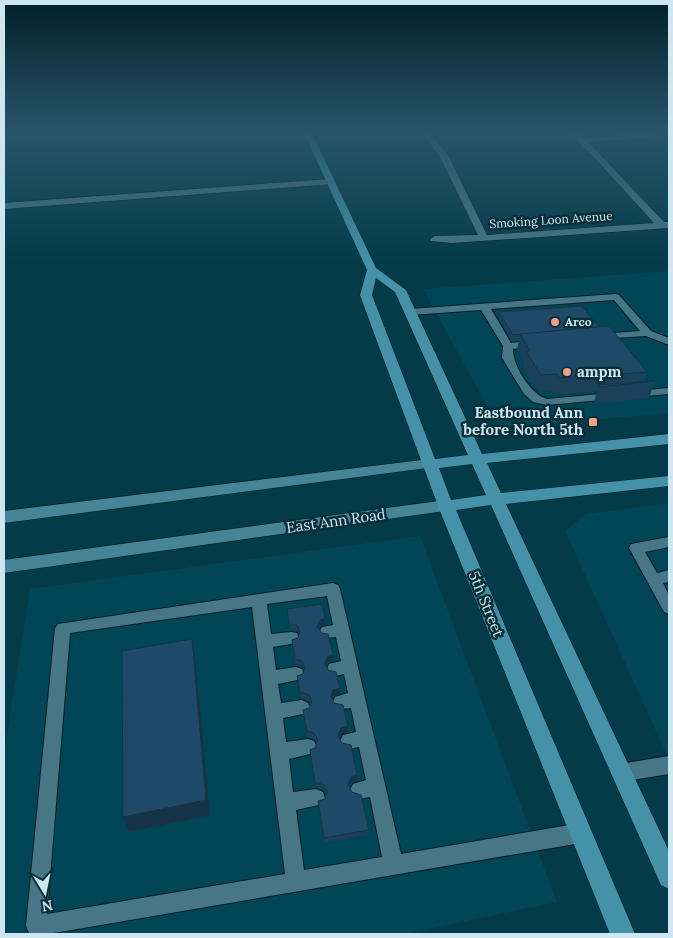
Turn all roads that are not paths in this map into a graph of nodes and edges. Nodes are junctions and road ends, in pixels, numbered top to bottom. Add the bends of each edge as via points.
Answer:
1 (327, 175) edge
2 (454, 175) edge
3 (615, 175) edge
4 (330, 182) junction
5 (4, 206) edge
6 (665, 225) edge
7 (484, 238) junction
8 (434, 239) dead end
9 (372, 270) junction
10 (484, 306) junction
11 (410, 312) junction
12 (646, 333) junction
13 (587, 338) edge
14 (548, 342) edge
15 (669, 342) edge
16 (508, 346) junction
17 (669, 391) edge
18 (669, 439) edge
19 (479, 458) junction
20 (430, 464) junction
21 (669, 481) edge
22 (497, 498) junction
23 (446, 506) junction
24 (4, 518) edge
25 (669, 542) edge
26 (4, 567) edge
27 (669, 576) edge
28 (652, 579) junction
29 (258, 600) junction
30 (669, 608) edge
31 (291, 638) edge
32 (264, 642) junction
33 (296, 674) edge
34 (268, 678) junction
35 (302, 708) edge
36 (273, 712) junction
37 (308, 747) dead end
38 (278, 752) junction
39 (669, 765) edge
40 (620, 773) junction
41 (316, 798) dead end
42 (285, 802) junction
43 (581, 833) junction
44 (394, 866) junction
45 (669, 877) edge
46 (296, 882) junction
47 (623, 934) edge

1 - 4 main road
2 - 7 street
3 - 6 street via 640,205
4 - 5 street
4 - 9 main road
6 - 7 street, Smoking Loon Avenue
7 - 8 street, Smoking Loon Avenue
9 - 11 main road via 400,290
9 - 20 main road, 5th Street via 366,295
10 - 11 lane
10 - 12 lane via 616,297
10 - 16 lane
11 - 19 main road
12 - 13 lane
12 - 15 lane
14 - 16 lane
16 - 17 lane via 507,358 530,396 542,402
18 - 19 main road
19 - 20 main road
19 - 22 main road
20 - 23 main road, 5th Street
20 - 24 main road
21 - 22 main road, East Ann Road
22 - 23 main road, East Ann Road
22 - 40 main road
23 - 26 main road, East Ann Road
23 - 43 main road, 5th Street
25 - 28 lane via 636,548
27 - 28 lane
28 - 30 lane
29 - 32 lane
29 - 44 lane via 333,589 334,631 368,789
29 - 46 lane via 63,628 36,926
31 - 32 lane
32 - 34 lane
33 - 34 lane
34 - 36 lane
35 - 36 lane
36 - 38 lane
37 - 38 lane
38 - 42 lane
39 - 40 lane
40 - 45 main road
41 - 42 lane
42 - 46 lane
43 - 44 lane
43 - 47 main road, 5th Street
44 - 46 lane

